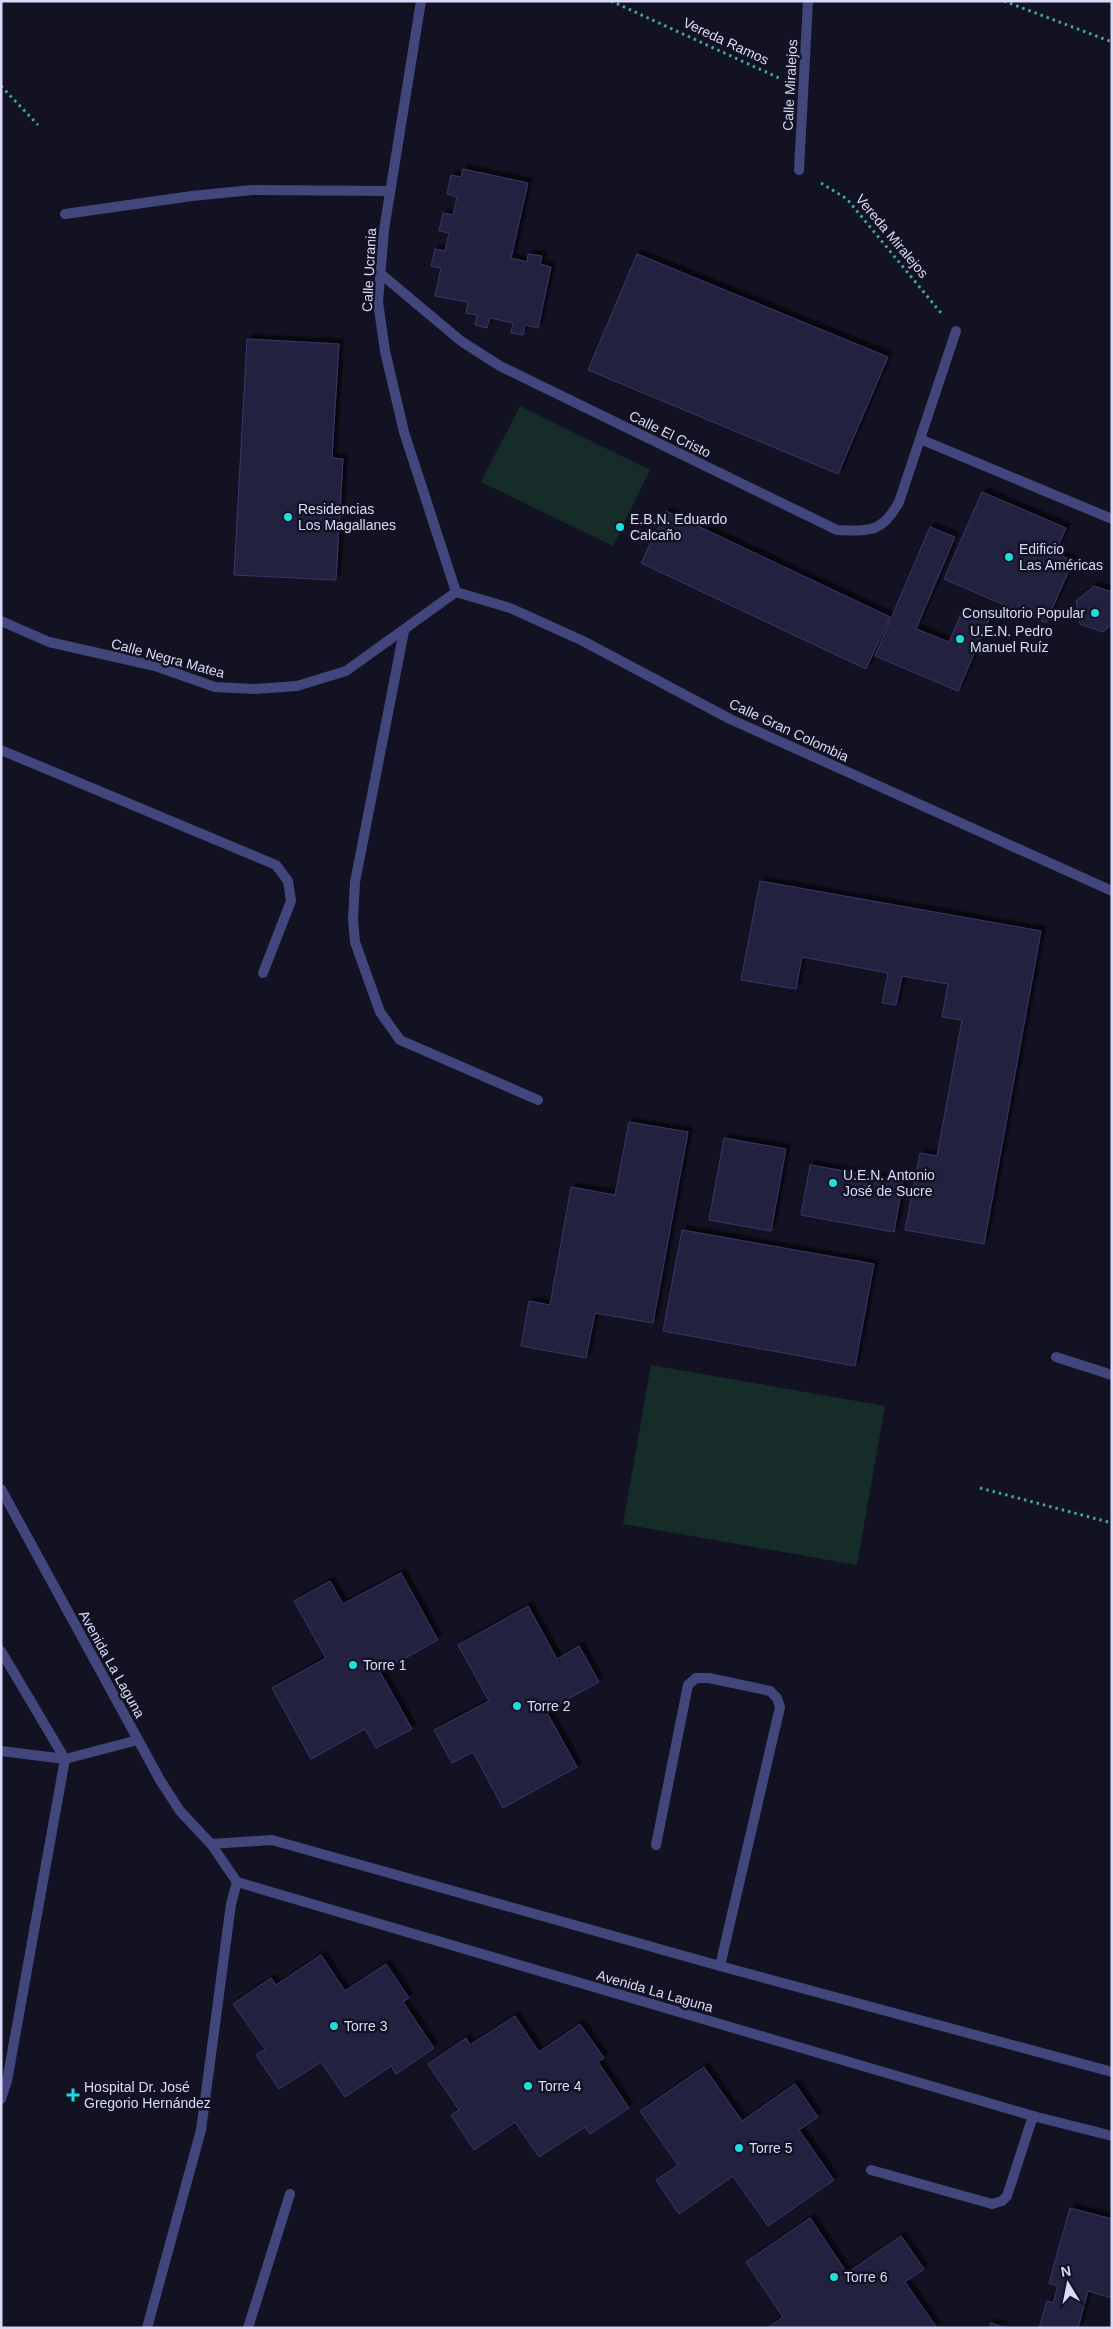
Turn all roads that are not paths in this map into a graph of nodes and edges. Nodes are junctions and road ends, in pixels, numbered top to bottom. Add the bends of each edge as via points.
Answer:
1 (421, 1) edge
2 (808, 1) edge
3 (798, 170) road end
4 (390, 191) junction
5 (65, 214) dead end
6 (381, 274) junction
7 (956, 331) road end
8 (920, 439) junction
9 (1112, 519) edge
10 (456, 592) junction
11 (1, 621) edge
12 (404, 631) junction
13 (1, 750) edge
14 (1112, 892) edge
15 (263, 973) dead end
16 (538, 1100) dead end
17 (1056, 1357) dead end
18 (1112, 1375) edge
19 (1, 1489) edge
20 (1, 1651) edge
21 (138, 1740) junction
22 (1, 1751) edge
23 (65, 1759) junction
24 (211, 1844) junction
25 (656, 1845) dead end
26 (237, 1882) junction
27 (720, 1966) junction
28 (1112, 2072) edge
29 (1, 2099) edge
30 (1033, 2116) junction
31 (1112, 2136) edge
32 (871, 2170) dead end
33 (290, 2194) dead end
34 (147, 2328) edge
35 (248, 2328) edge

1 - 4 street, Calle Ucrania
2 - 3 street, Calle Miralejos
4 - 5 street via 252,190
4 - 6 street, Calle Ucrania
6 - 8 street, Calle El Cristo via 461,341 500,366 837,530 862,531 889,519 899,502
6 - 10 street, Calle Ucrania via 378,302 389,369 404,432
7 - 8 street, Calle El Cristo
8 - 9 street
10 - 12 street, Calle Negra Matea
10 - 14 street, Calle Gran Colombia via 510,608 583,640 730,719
11 - 12 street, Calle Negra Matea via 49,642 155,666 216,687 255,689 297,686 346,671
12 - 16 street via 356,882 355,942 380,1012 400,1040
13 - 15 street via 276,865 288,881 291,901
17 - 18 street
19 - 21 street, Avenida La Laguna
20 - 23 street
21 - 23 street
21 - 24 street, Avenida La Laguna via 180,1811
22 - 23 street
23 - 29 street via 7,2081
24 - 26 street, Avenida La Laguna
24 - 27 street via 272,1840
25 - 27 street via 688,1685 696,1678 709,1678 770,1691 780,1708
26 - 30 street, Avenida La Laguna
26 - 34 street via 231,1904 201,2130
27 - 28 street
30 - 31 street, Avenida La Laguna
30 - 32 street via 1007,2196 1002,2201 992,2204
33 - 35 street

